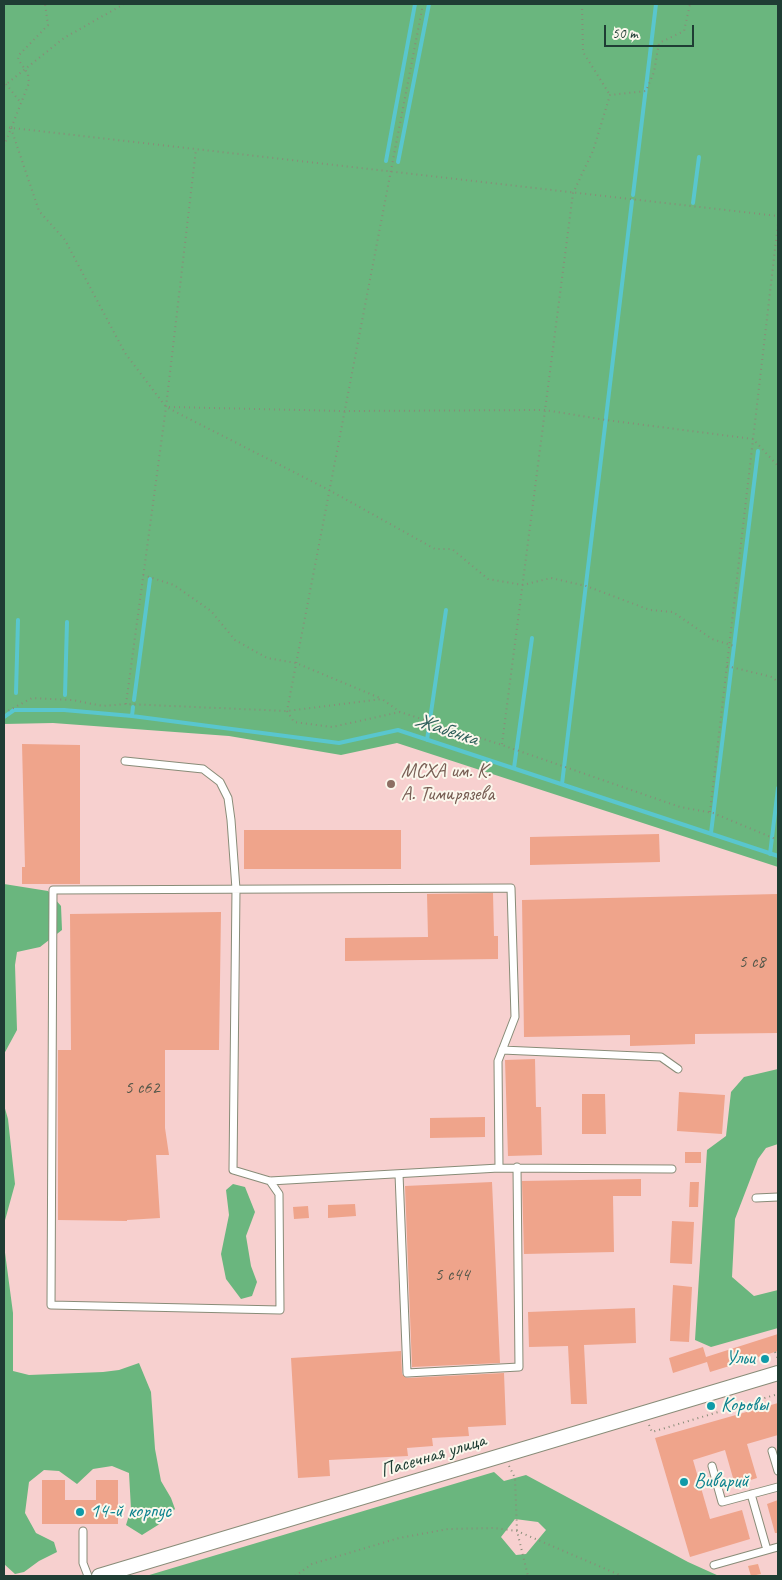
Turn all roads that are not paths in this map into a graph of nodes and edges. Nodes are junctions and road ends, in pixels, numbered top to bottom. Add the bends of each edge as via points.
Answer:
1 (125, 761) dead end
2 (236, 889) junction
3 (502, 1050) junction
4 (678, 1069) dead end
5 (517, 1167) junction
6 (499, 1168) junction
7 (672, 1169) dead end
8 (399, 1174) junction
9 (270, 1181) junction
10 (778, 1197) edge
11 (756, 1198) dead end
12 (778, 1373) edge
13 (772, 1451) dead end
14 (712, 1466) dead end
15 (778, 1471) edge
16 (778, 1487) edge
17 (751, 1494) junction
18 (83, 1531) dead end
19 (778, 1547) edge
20 (767, 1550) junction
21 (714, 1565) dead end
22 (88, 1576) edge
23 (99, 1576) edge

1 - 2 lane via 203,769 220,782 228,798
2 - 3 lane via 511,888 515,1017
2 - 9 lane via 233,1170
2 - 9 lane via 53,890 51,1305 280,1310 279,1194
3 - 4 lane via 662,1057
3 - 6 lane via 498,1061
5 - 6 lane
5 - 7 lane
5 - 8 lane via 519,1367 407,1373
6 - 8 lane
8 - 9 lane
10 - 11 lane
12 - 23 street, Пасечная улица
13 - 15 lane
14 - 17 lane via 722,1502
16 - 17 lane
17 - 20 lane
18 - 22 lane via 84,1563
19 - 20 lane
20 - 21 lane

